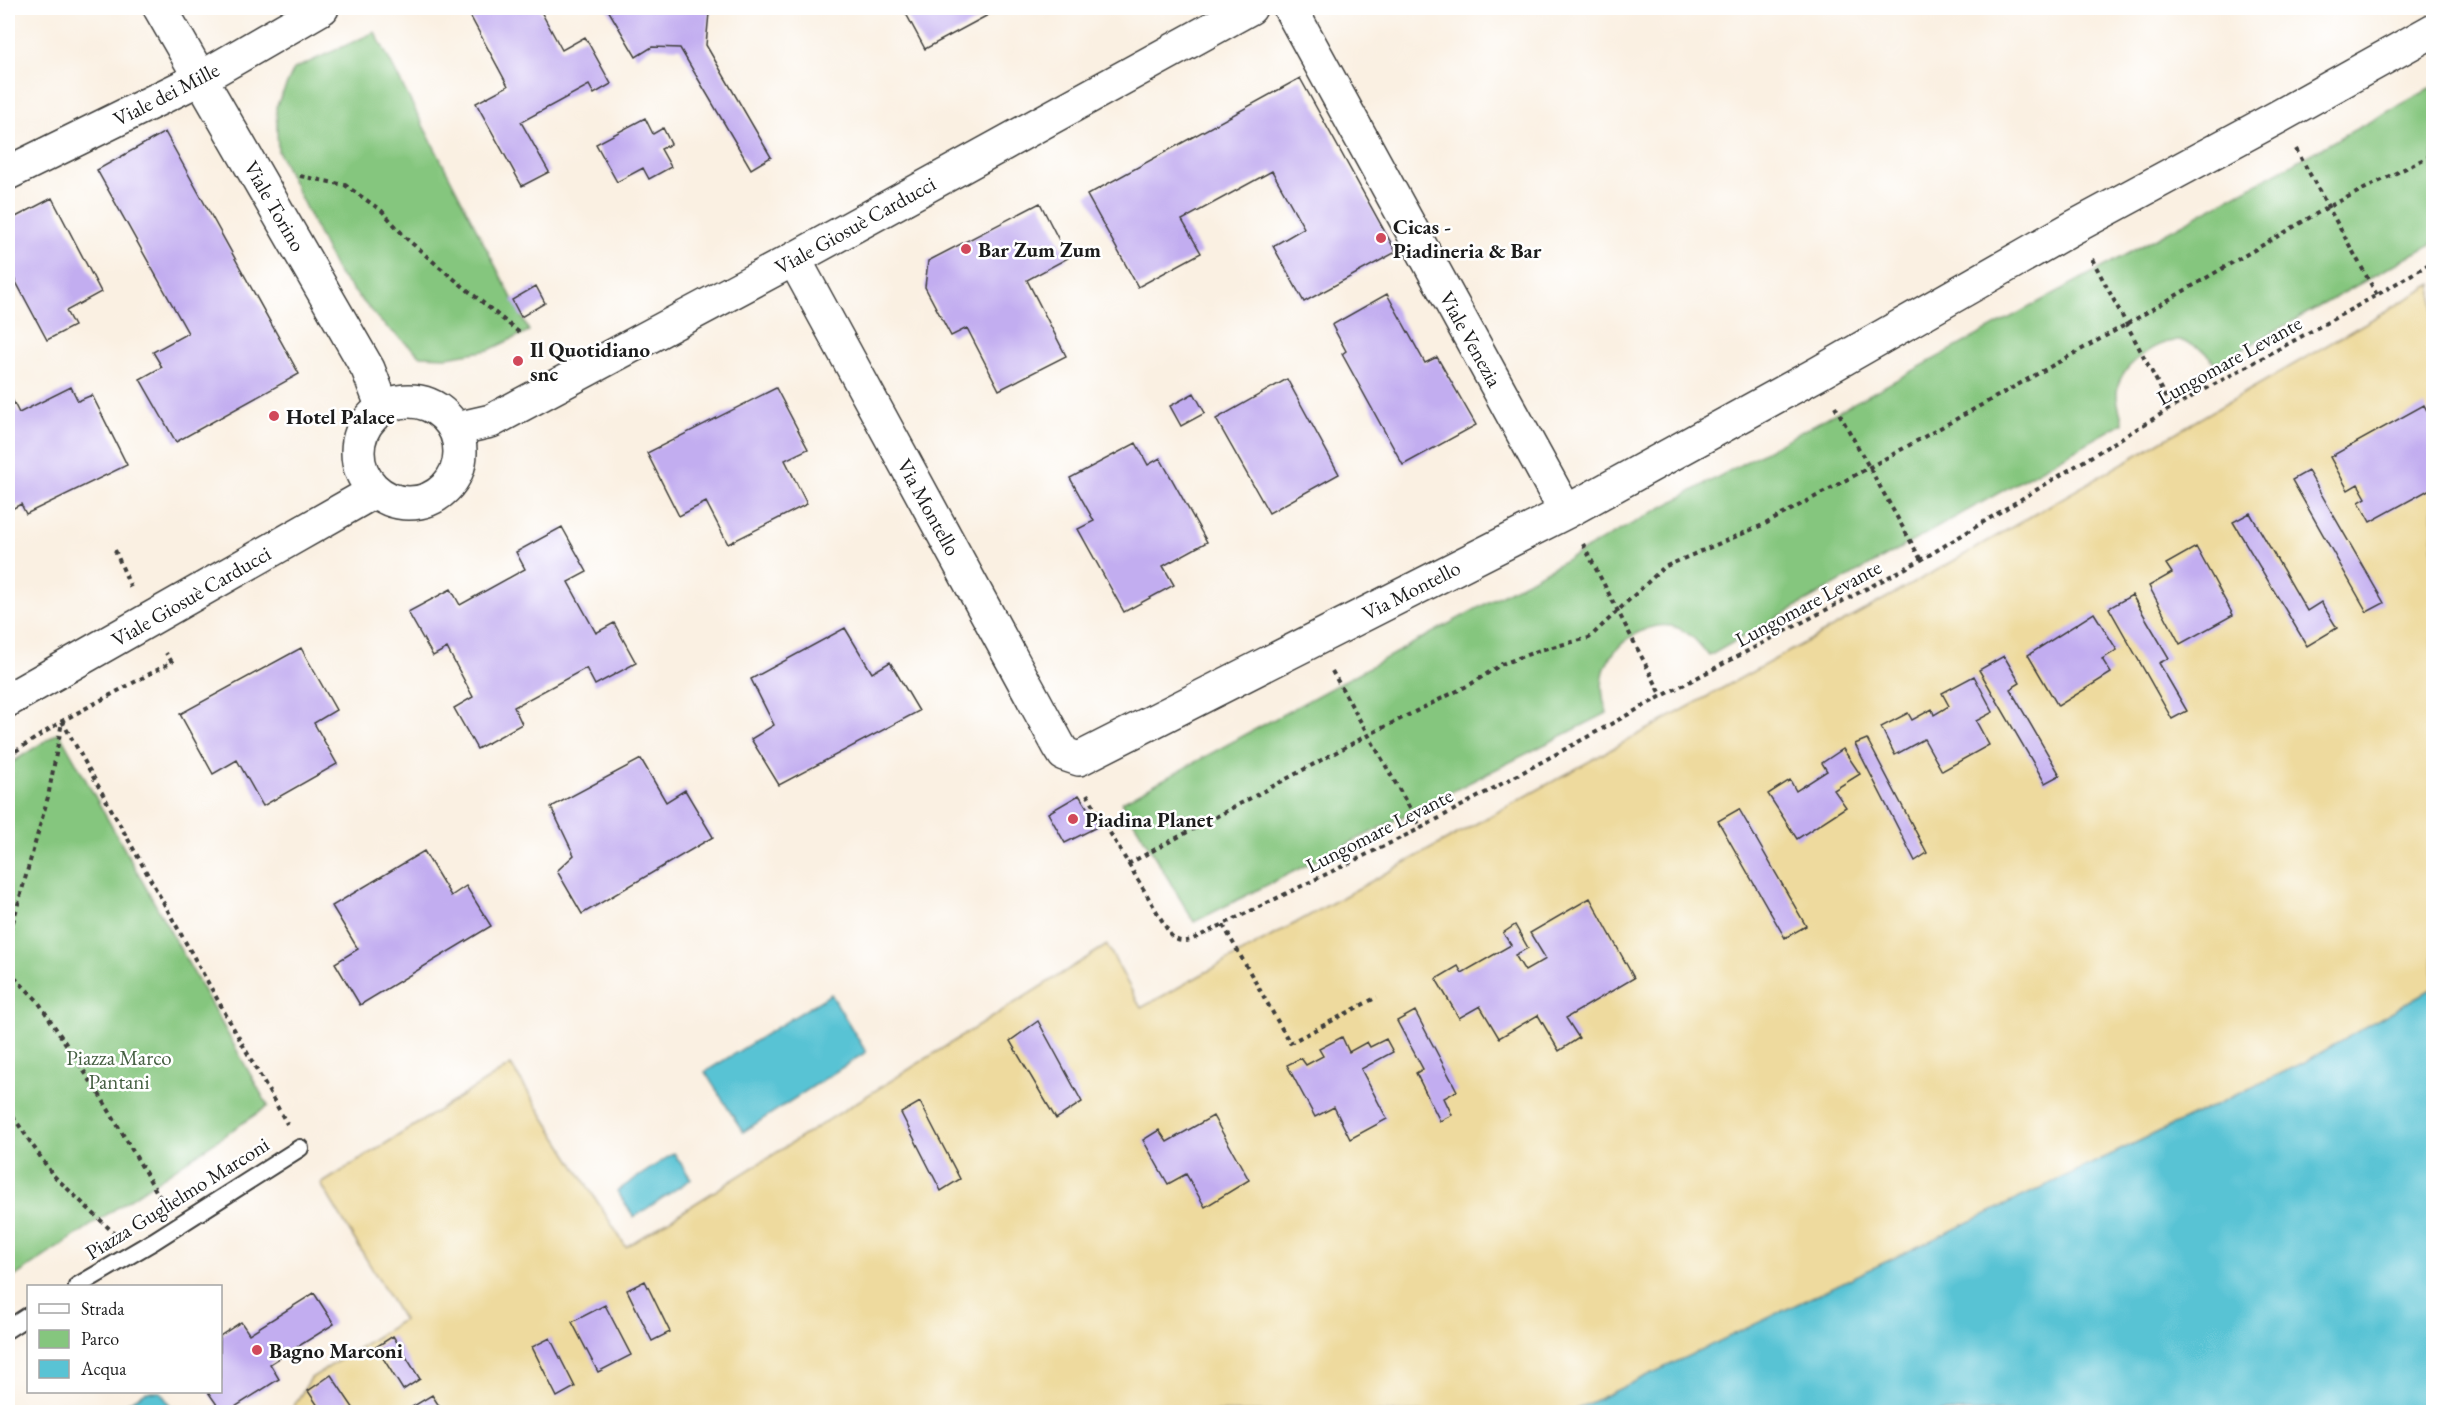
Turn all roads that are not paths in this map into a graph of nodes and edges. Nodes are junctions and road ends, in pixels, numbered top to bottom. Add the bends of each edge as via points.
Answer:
1 (160, 8) edge
2 (322, 8) edge
3 (1250, 8) edge
4 (1290, 8) edge
5 (2433, 30) edge
6 (201, 78) junction
7 (8, 173) edge
8 (794, 259) junction
9 (383, 408) junction
10 (456, 429) junction
11 (375, 491) junction
12 (1566, 512) junction
13 (8, 700) edge
14 (300, 1148) road end
15 (80, 1285) edge
16 (27, 1317) edge
17 (8, 1329) edge

1 - 6 street, Viale Torino
2 - 6 street, Viale dei Mille
3 - 8 street, Viale Giosuè Carducci
4 - 12 street, Viale Venezia
5 - 12 street, Via Montello
6 - 7 street, Viale dei Mille
6 - 9 street, Viale Torino via 368,369
8 - 10 street, Viale Giosuè Carducci via 491,421
8 - 12 street, Via Montello via 1064,754 1079,759
9 - 10 street via 404,401 424,403 443,412
9 - 11 street via 370,418 358,447 365,479
10 - 11 street via 460,464 441,494 425,502 407,504
11 - 13 street, Viale Giosuè Carducci
14 - 15 lane, Piazza Guglielmo Marconi
16 - 17 lane

